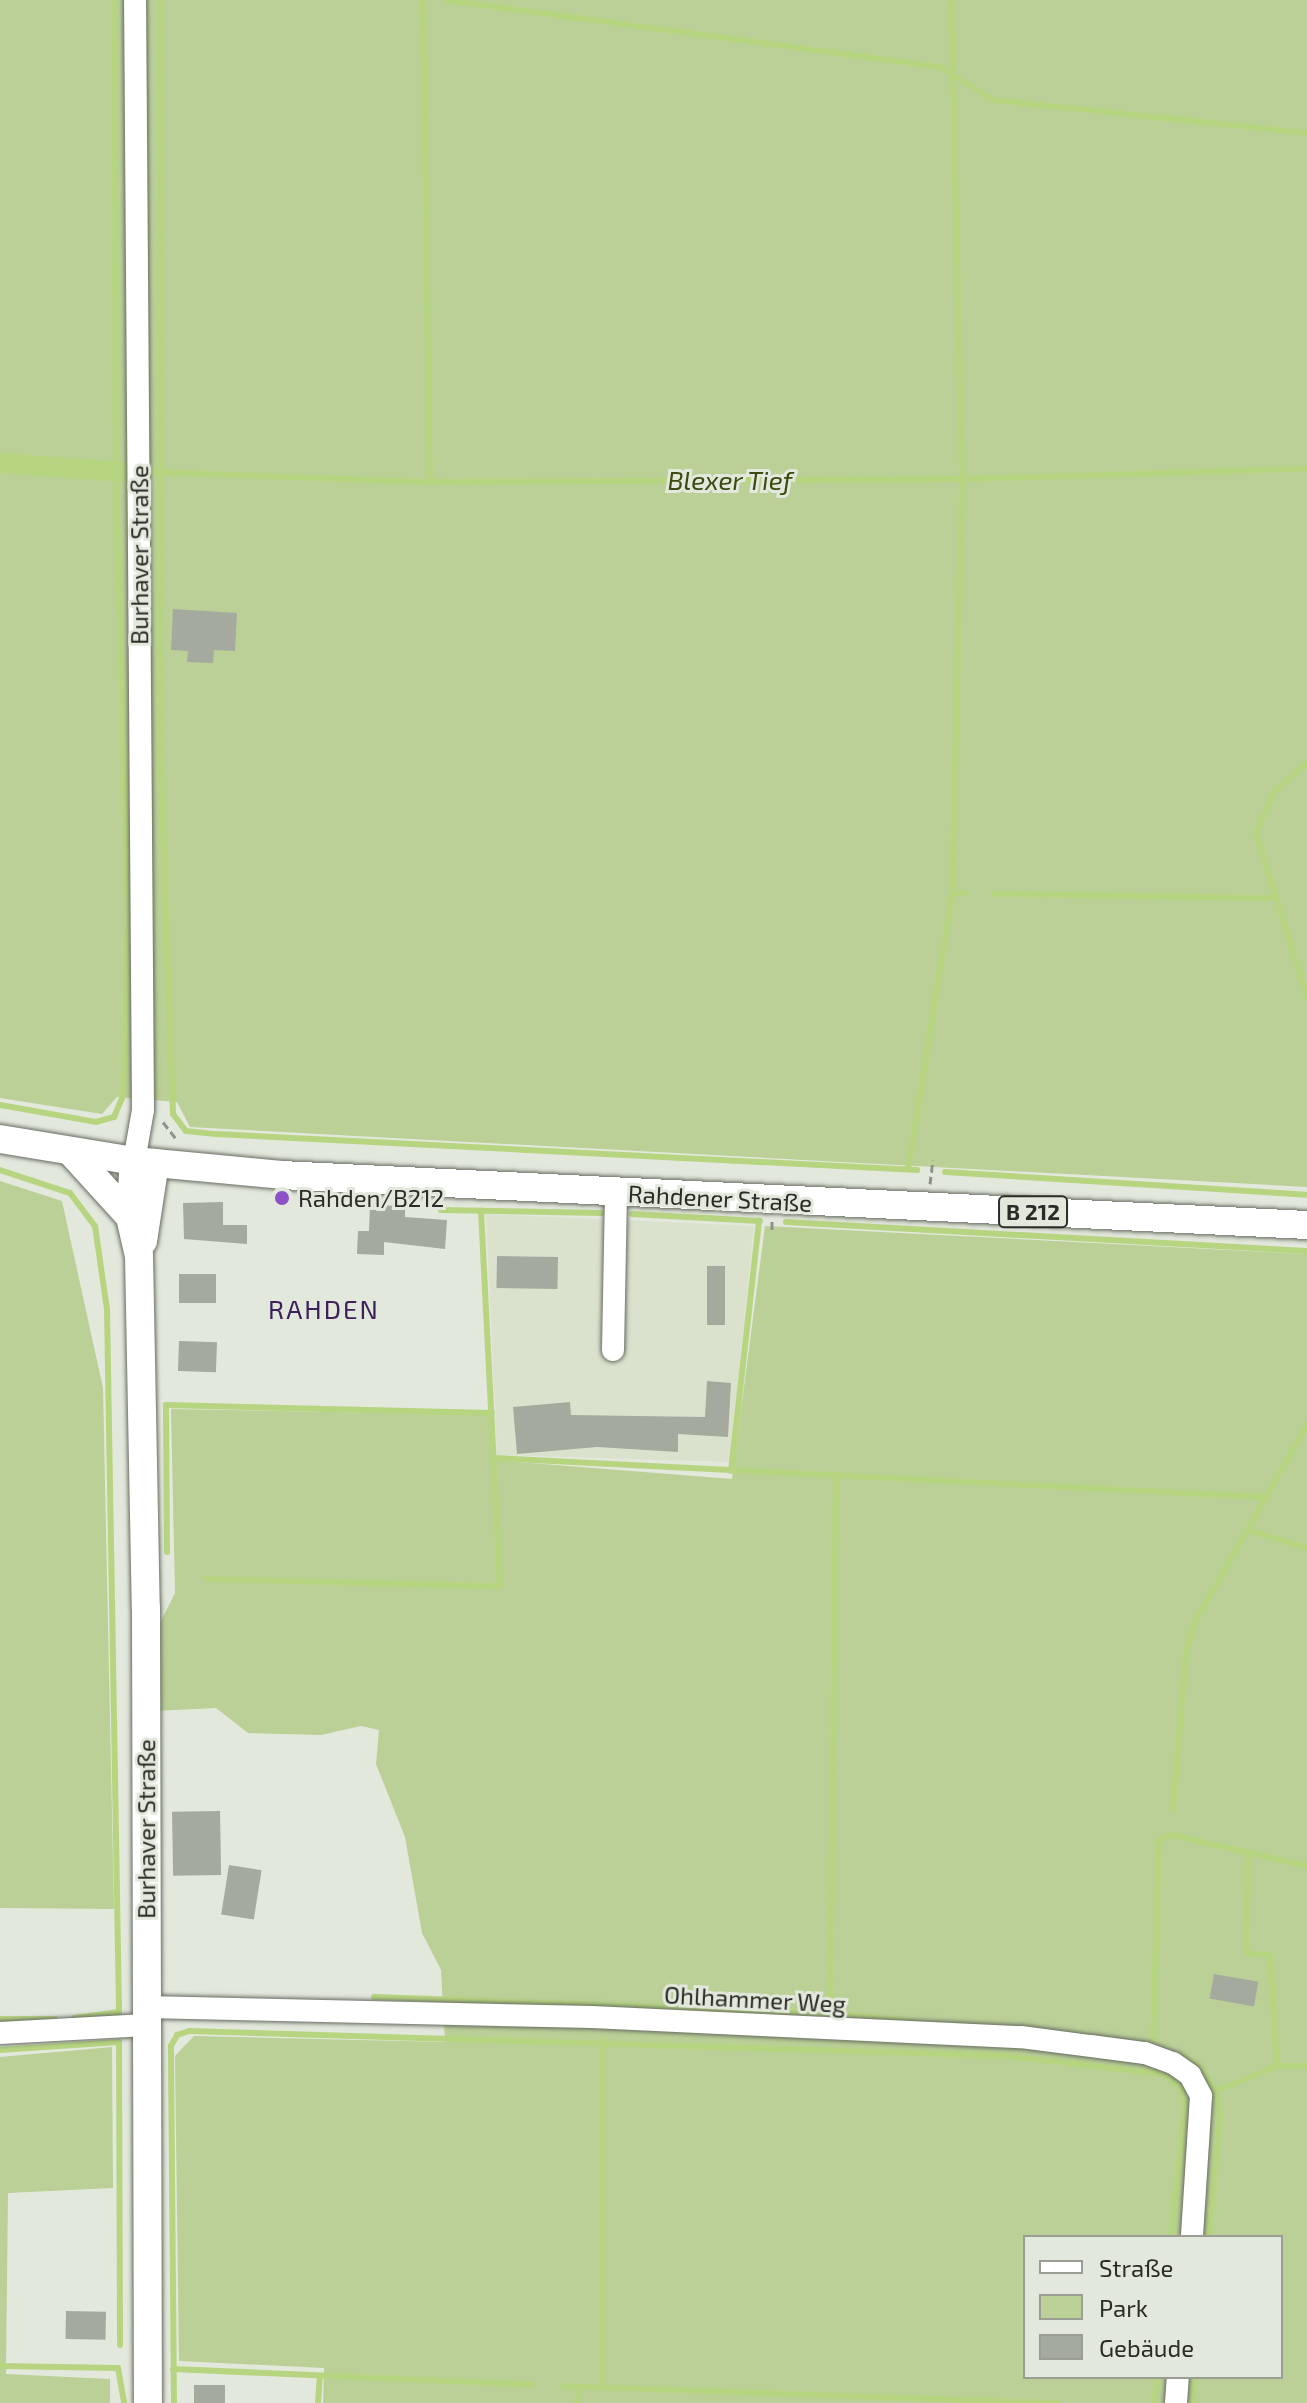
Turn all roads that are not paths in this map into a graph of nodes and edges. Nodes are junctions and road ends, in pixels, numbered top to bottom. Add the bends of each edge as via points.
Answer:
1 (135, 0) edge
2 (0, 1139) edge
3 (72, 1153) junction
4 (144, 1162) junction
5 (616, 1192) junction
6 (130, 1217) junction
7 (1307, 1225) edge
8 (139, 1255) junction
9 (613, 1350) dead end
10 (146, 2016) junction
11 (0, 2033) edge
12 (1192, 2235) edge
13 (1178, 2379) edge
14 (148, 2403) edge
15 (1176, 2403) edge

1 - 4 street, Burhaver Straße
2 - 3 main road, B 212
3 - 4 main road, B 212
3 - 6 main road
4 - 5 main road, Rahdener Straße / B 212
4 - 6 main road, Burhaver Straße
4 - 8 main road, Burhaver Straße
5 - 7 main road, Rahdener Straße / B 212
5 - 9 street
6 - 8 main road, Burhaver Straße
8 - 10 main road, Burhaver Straße
10 - 11 street, Ohlhammer Weg
10 - 12 street, Ohlhammer Weg via 592,2017 977,2035 1145,2053 1190,2075 1201,2096
10 - 14 main road, Burhaver Straße
13 - 15 street

